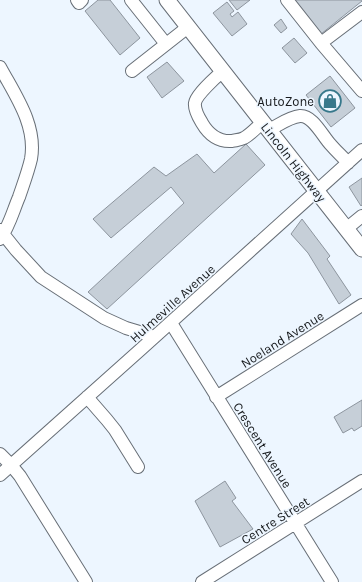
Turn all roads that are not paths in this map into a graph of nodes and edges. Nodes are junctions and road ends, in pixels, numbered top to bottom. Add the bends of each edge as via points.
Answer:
1 (131, 0) edge
2 (167, 0) edge
3 (287, 0) edge
4 (362, 12) edge
5 (188, 27) junction
6 (321, 43) junction
7 (166, 44) junction
8 (0, 67) edge
9 (132, 71) dead end
10 (223, 71) junction
11 (362, 91) edge
12 (266, 126) junction
13 (362, 150) edge
14 (348, 163) junction
15 (317, 191) junction
16 (362, 216) edge
17 (346, 229) junction
18 (1, 235) edge
19 (362, 249) edge
20 (362, 305) edge
21 (171, 323) junction
22 (154, 337) junction
23 (216, 397) junction
24 (87, 398) junction
25 (0, 454) edge
26 (11, 465) junction
27 (138, 467) dead end
28 (0, 475) edge
29 (362, 481) edge
30 (295, 523) junction
31 (86, 582) edge
32 (202, 582) edge
33 (332, 582) edge

1 - 7 street
2 - 5 main road, Lincoln Highway
3 - 6 street
4 - 6 street
5 - 7 street
5 - 10 main road, Lincoln Highway
6 - 11 street
7 - 9 street
8 - 18 street via 26,116 31,136 31,158 10,221
10 - 12 main road, Lincoln Highway
10 - 12 street via 194,102 202,124 210,134 226,141 244,138
12 - 14 street via 300,116 307,117
12 - 15 main road, Lincoln Highway
13 - 14 street, Hulmeville Avenue
14 - 15 street, Hulmeville Avenue
15 - 17 main road, Lincoln Highway
15 - 21 street, Hulmeville Avenue
16 - 17 street
17 - 19 main road, Lincoln Highway
18 - 22 street via 47,281 104,318
20 - 23 street, Noeland Avenue
21 - 22 street, Hulmeville Avenue
21 - 23 street, Crescent Avenue
22 - 24 street, Hulmeville Avenue
23 - 30 street, Crescent Avenue
24 - 26 street, Hulmeville Avenue
24 - 27 street via 107,420
25 - 26 street
26 - 28 street, Hulmeville Avenue
26 - 31 street
29 - 30 street, Centre Street
30 - 32 street, Centre Street
30 - 33 street, Crescent Avenue

